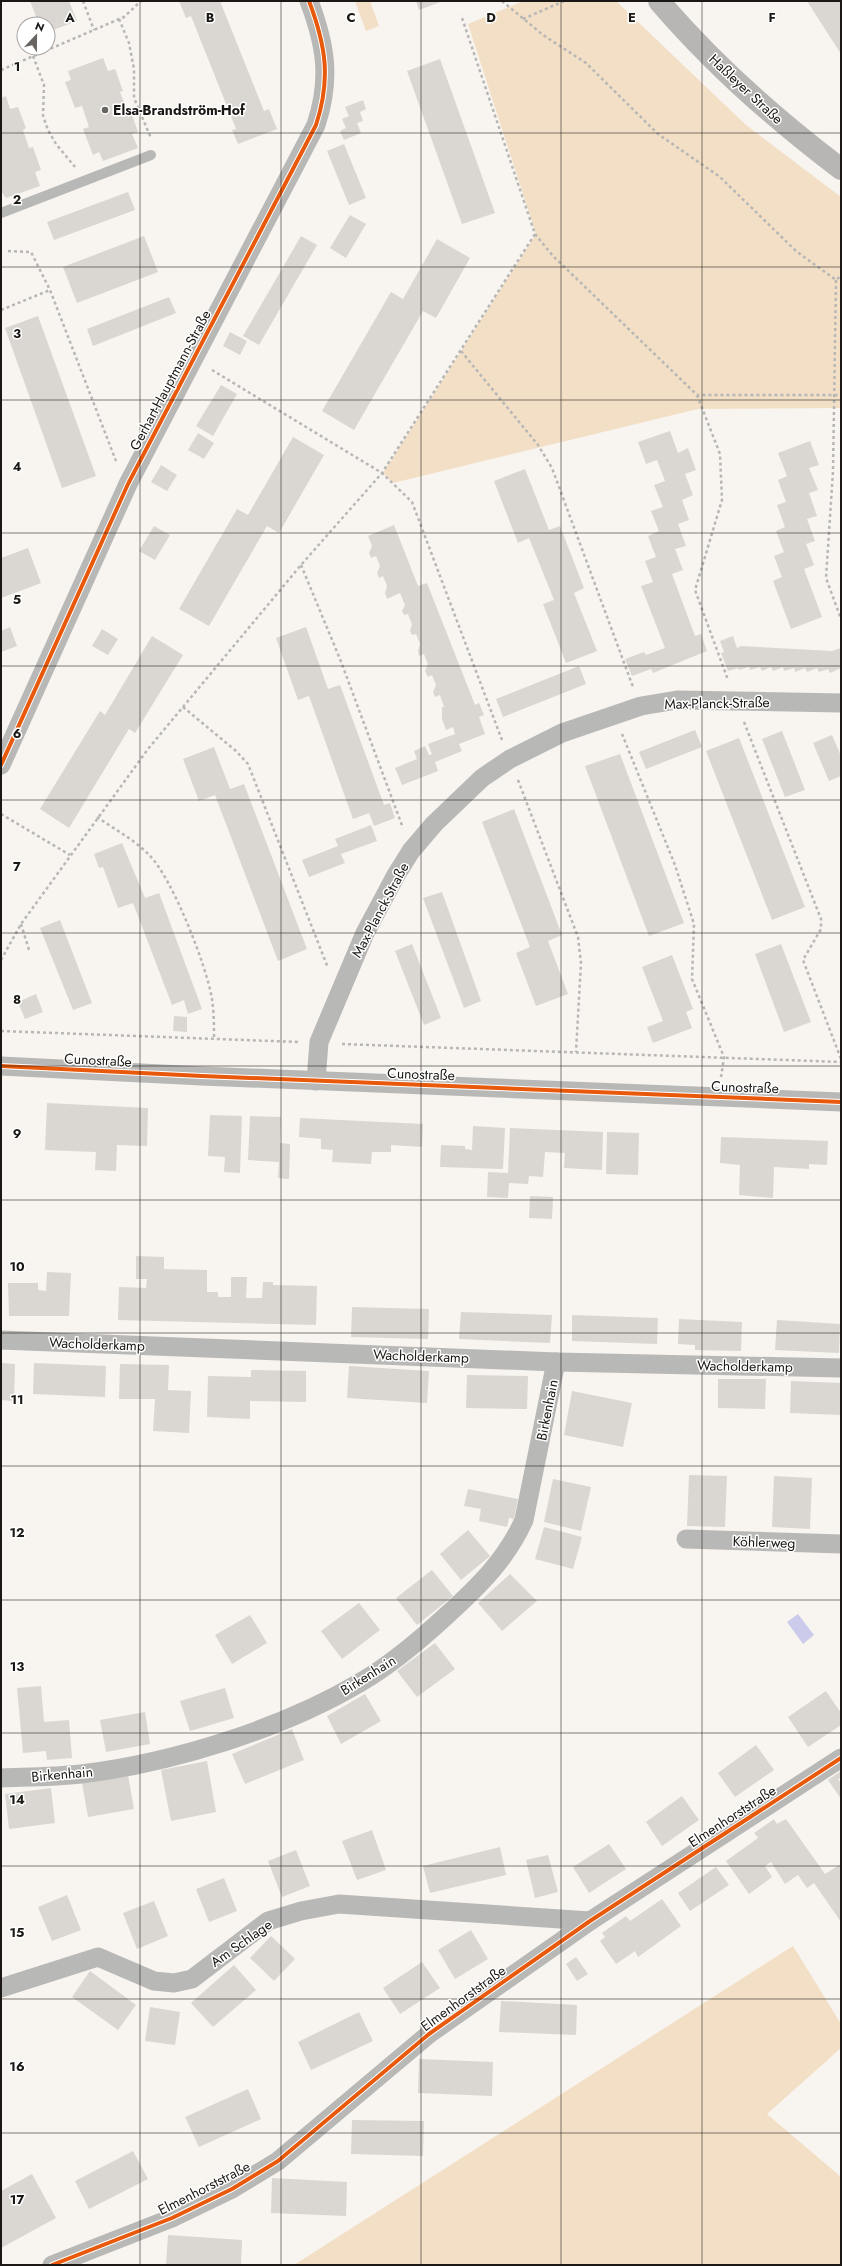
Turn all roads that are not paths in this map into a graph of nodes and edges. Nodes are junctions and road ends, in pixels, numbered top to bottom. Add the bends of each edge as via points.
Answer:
1 (309, 1) edge
2 (658, 1) edge
3 (151, 155) road end
4 (841, 170) edge
5 (1, 213) edge
6 (841, 703) edge
7 (1, 765) edge
8 (1, 1066) edge
9 (316, 1081) junction
10 (841, 1102) edge
11 (1, 1340) edge
12 (556, 1362) junction
13 (841, 1368) edge
14 (686, 1539) dead end
15 (841, 1544) edge
16 (841, 1758) edge
17 (1, 1778) edge
18 (590, 1921) junction
19 (1, 1988) edge
20 (52, 2265) edge

1 - 7 street, Gerhart-Hauptmann-Straße via 323,41 326,79 321,110 308,142 134,473
2 - 4 main road, Haßleyer Straße via 716,62 786,126
3 - 5 lane
6 - 9 street, Max-Planck-Straße via 677,700 641,706 562,732 510,759 482,778 411,851 396,875 365,933 319,1042
8 - 9 street, Cunostraße
9 - 10 street, Cunostraße
11 - 12 street, Wacholderkamp
12 - 13 street, Wacholderkamp
12 - 17 street, Birkenhain via 524,1520 514,1543 481,1584 413,1646 362,1682 313,1707 242,1735 155,1760 81,1774
14 - 15 street, Köhlerweg
16 - 18 street, Elmenhorststraße
18 - 19 street, Am Schlage via 339,1904 301,1911 268,1921 192,1979 174,1983 154,1981 98,1957
18 - 20 street, Elmenhorststraße via 429,2034 278,2161 232,2189 172,2218

